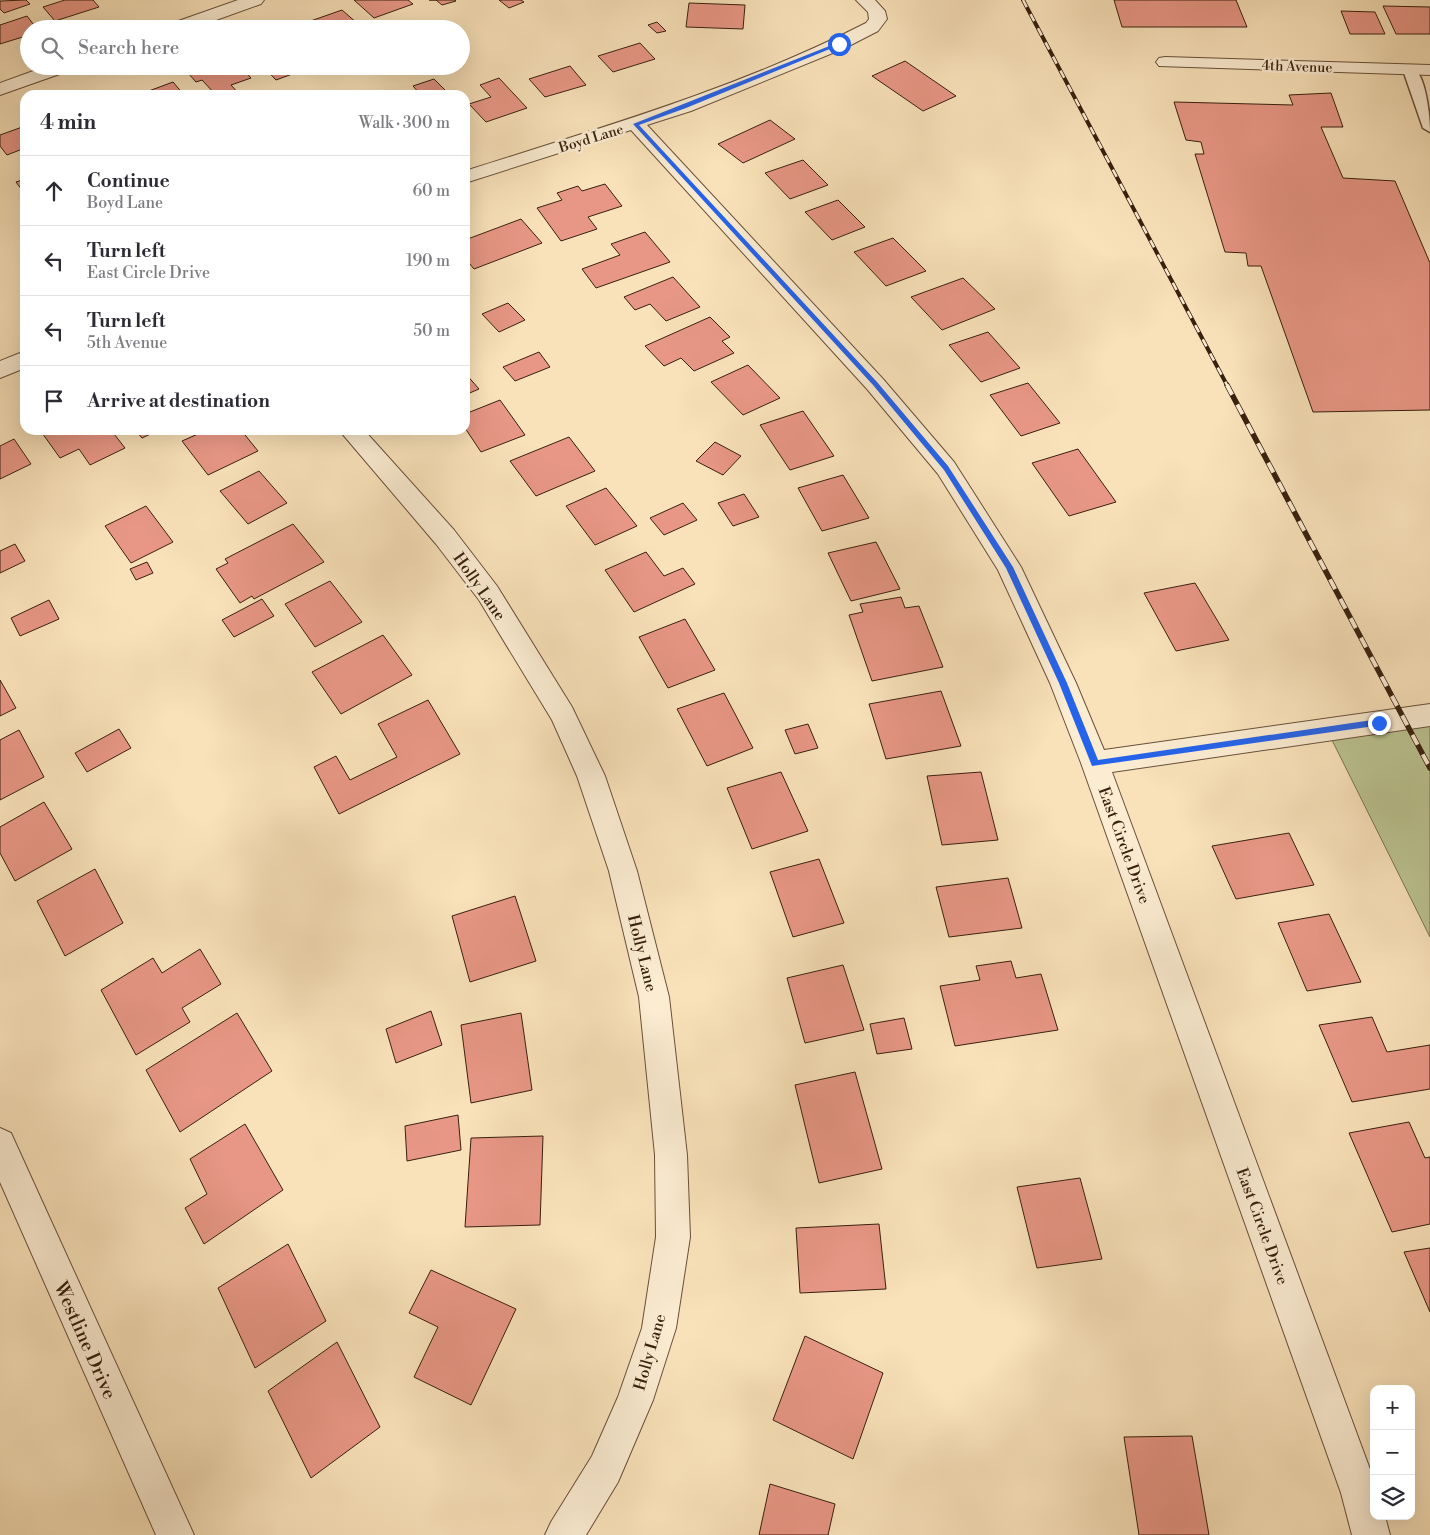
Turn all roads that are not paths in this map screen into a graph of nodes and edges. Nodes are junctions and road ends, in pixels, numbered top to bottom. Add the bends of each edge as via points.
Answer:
1 (255, 0) edge
2 (865, 0) edge
3 (198, 20) edge
4 (1165, 62) dead end
5 (1410, 70) junction
6 (1430, 70) edge
7 (40, 75) edge
8 (0, 89) edge
9 (636, 124) junction
10 (1430, 128) edge
11 (470, 176) edge
12 (20, 361) edge
13 (0, 370) edge
14 (355, 435) edge
15 (1430, 715) edge
16 (1095, 764) junction
17 (0, 1144) edge
18 (174, 1535) edge
19 (564, 1535) edge
20 (1371, 1535) edge

1 - 3 street
2 - 9 street, Boyd Lane via 876,11 878,19 872,27 839,44
4 - 5 street, 4th Avenue
5 - 6 street, 4th Avenue
5 - 10 lane
7 - 8 street
9 - 11 street, Boyd Lane
9 - 16 street, East Circle Drive via 875,384 946,468 1009,567 1063,683
12 - 13 street
14 - 19 street, Holly Lane via 445,538 488,594 563,715 591,776 623,871 654,997 671,1155 673,1228 659,1328 635,1400 605,1469
15 - 16 street
16 - 20 street, East Circle Drive via 1360,1493
17 - 18 street, Westline Drive

